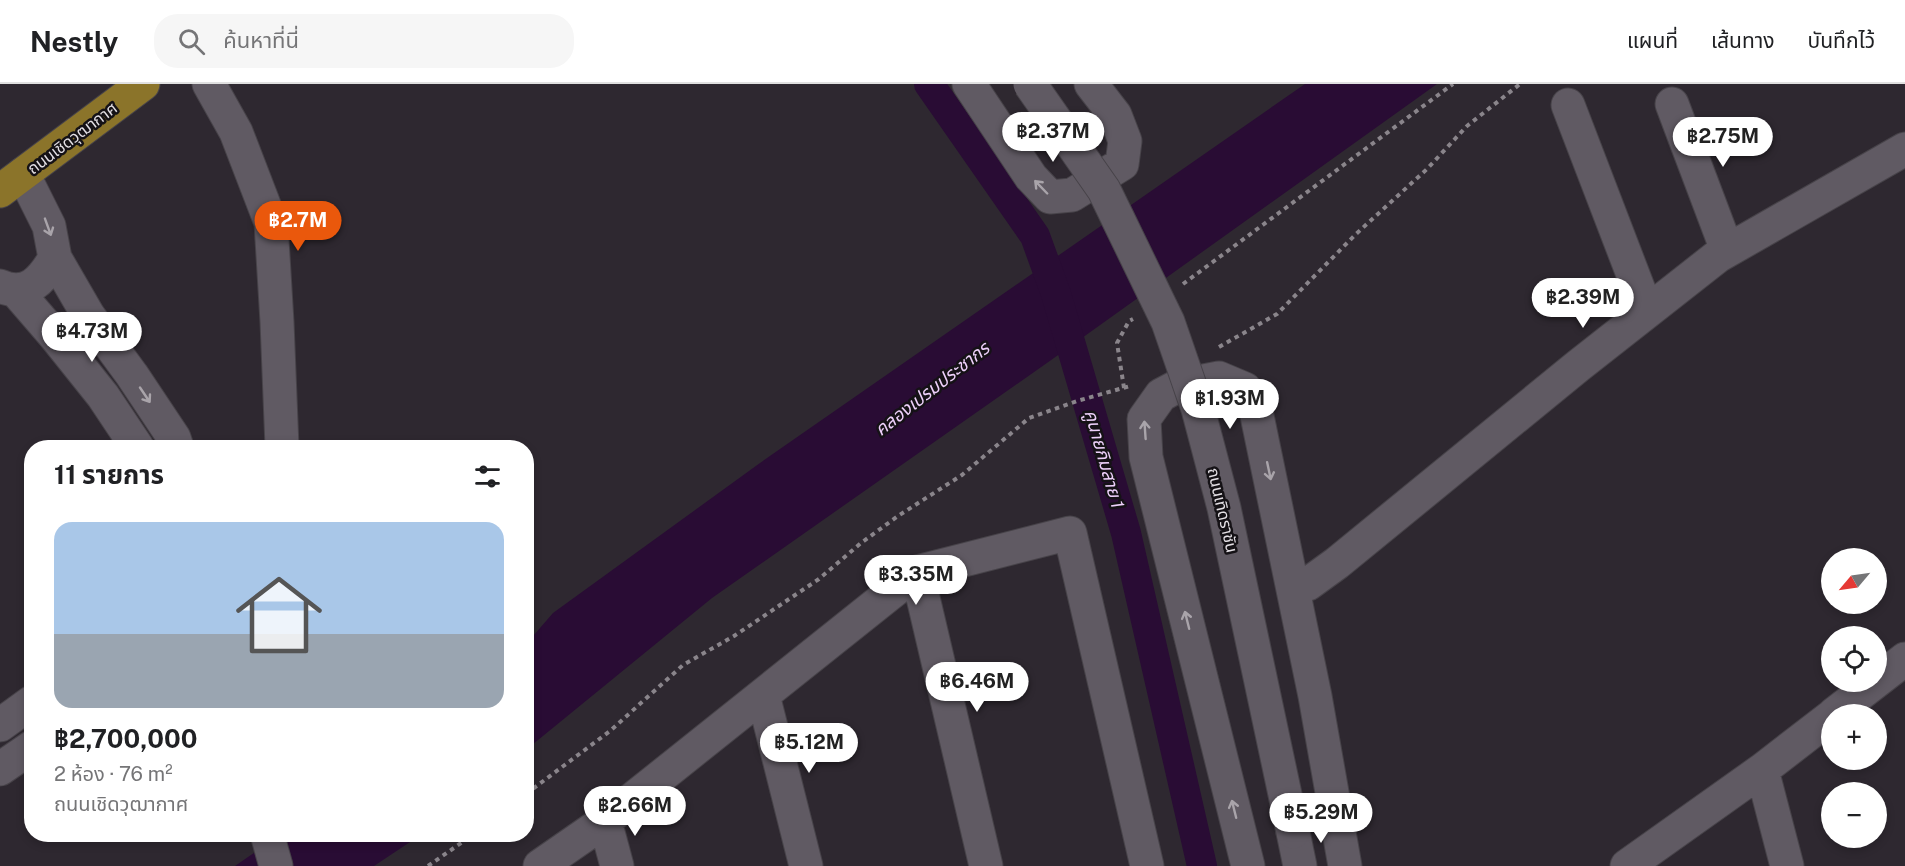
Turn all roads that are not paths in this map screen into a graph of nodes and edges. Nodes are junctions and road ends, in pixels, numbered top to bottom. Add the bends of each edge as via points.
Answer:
1 (143, 84) edge
2 (209, 84) edge
3 (969, 84) edge
4 (1030, 84) edge
5 (1092, 84) edge
6 (1672, 104) dead end
7 (1568, 105) dead end
8 (1905, 149) edge
9 (12, 183) edge
10 (1727, 250) junction
11 (56, 258) junction
12 (9, 289) edge
13 (1647, 311) junction
14 (132, 440) edge
15 (175, 440) edge
16 (282, 440) edge
17 (917, 572) junction
18 (1308, 584) dead end
19 (1905, 659) edge
20 (763, 695) junction
21 (1847, 704) edge
22 (24, 708) edge
23 (1821, 724) edge
24 (0, 725) edge
25 (24, 753) edge
26 (0, 770) edge
27 (1762, 770) junction
28 (605, 821) junction
29 (269, 842) edge
30 (276, 866) edge
31 (540, 866) edge
32 (617, 866) edge
33 (806, 866) edge
34 (986, 866) edge
35 (1147, 866) edge
36 (1248, 866) edge
37 (1300, 866) edge
38 (1345, 866) edge
39 (1627, 866) edge
40 (1787, 866) edge

1 - 9 main road, ถนนเชิดวุฒากาศ
2 - 16 street via 236,132 270,223
5 -> 3 street via 1115,115 1125,141 1122,164 1072,195 1050,197 1031,177
4 - 37 street, ถนนเทิดราชัน, bridge via 1104,190 1168,322 1198,409 1224,508
6 - 10 street
7 - 13 street
8 - 10 street
9 -> 11 street via 49,226
10 - 13 street
11 - 12 street via 48,271 29,287
11 -> 15 street via 88,315
12 - 14 street via 55,336
13 - 18 street
17 - 20 street
17 - 34 street
17 - 35 street via 1070,533
19 - 21 street
20 - 28 street
20 - 33 street
22 - 24 street
23 - 27 street
25 - 26 street
27 - 39 street
27 - 40 street
28 - 31 street
28 - 32 street
29 - 30 street
36 -> 38 street via 1146,457 1144,419 1161,395 1178,386 1219,378 1245,389 1255,406 1315,696

